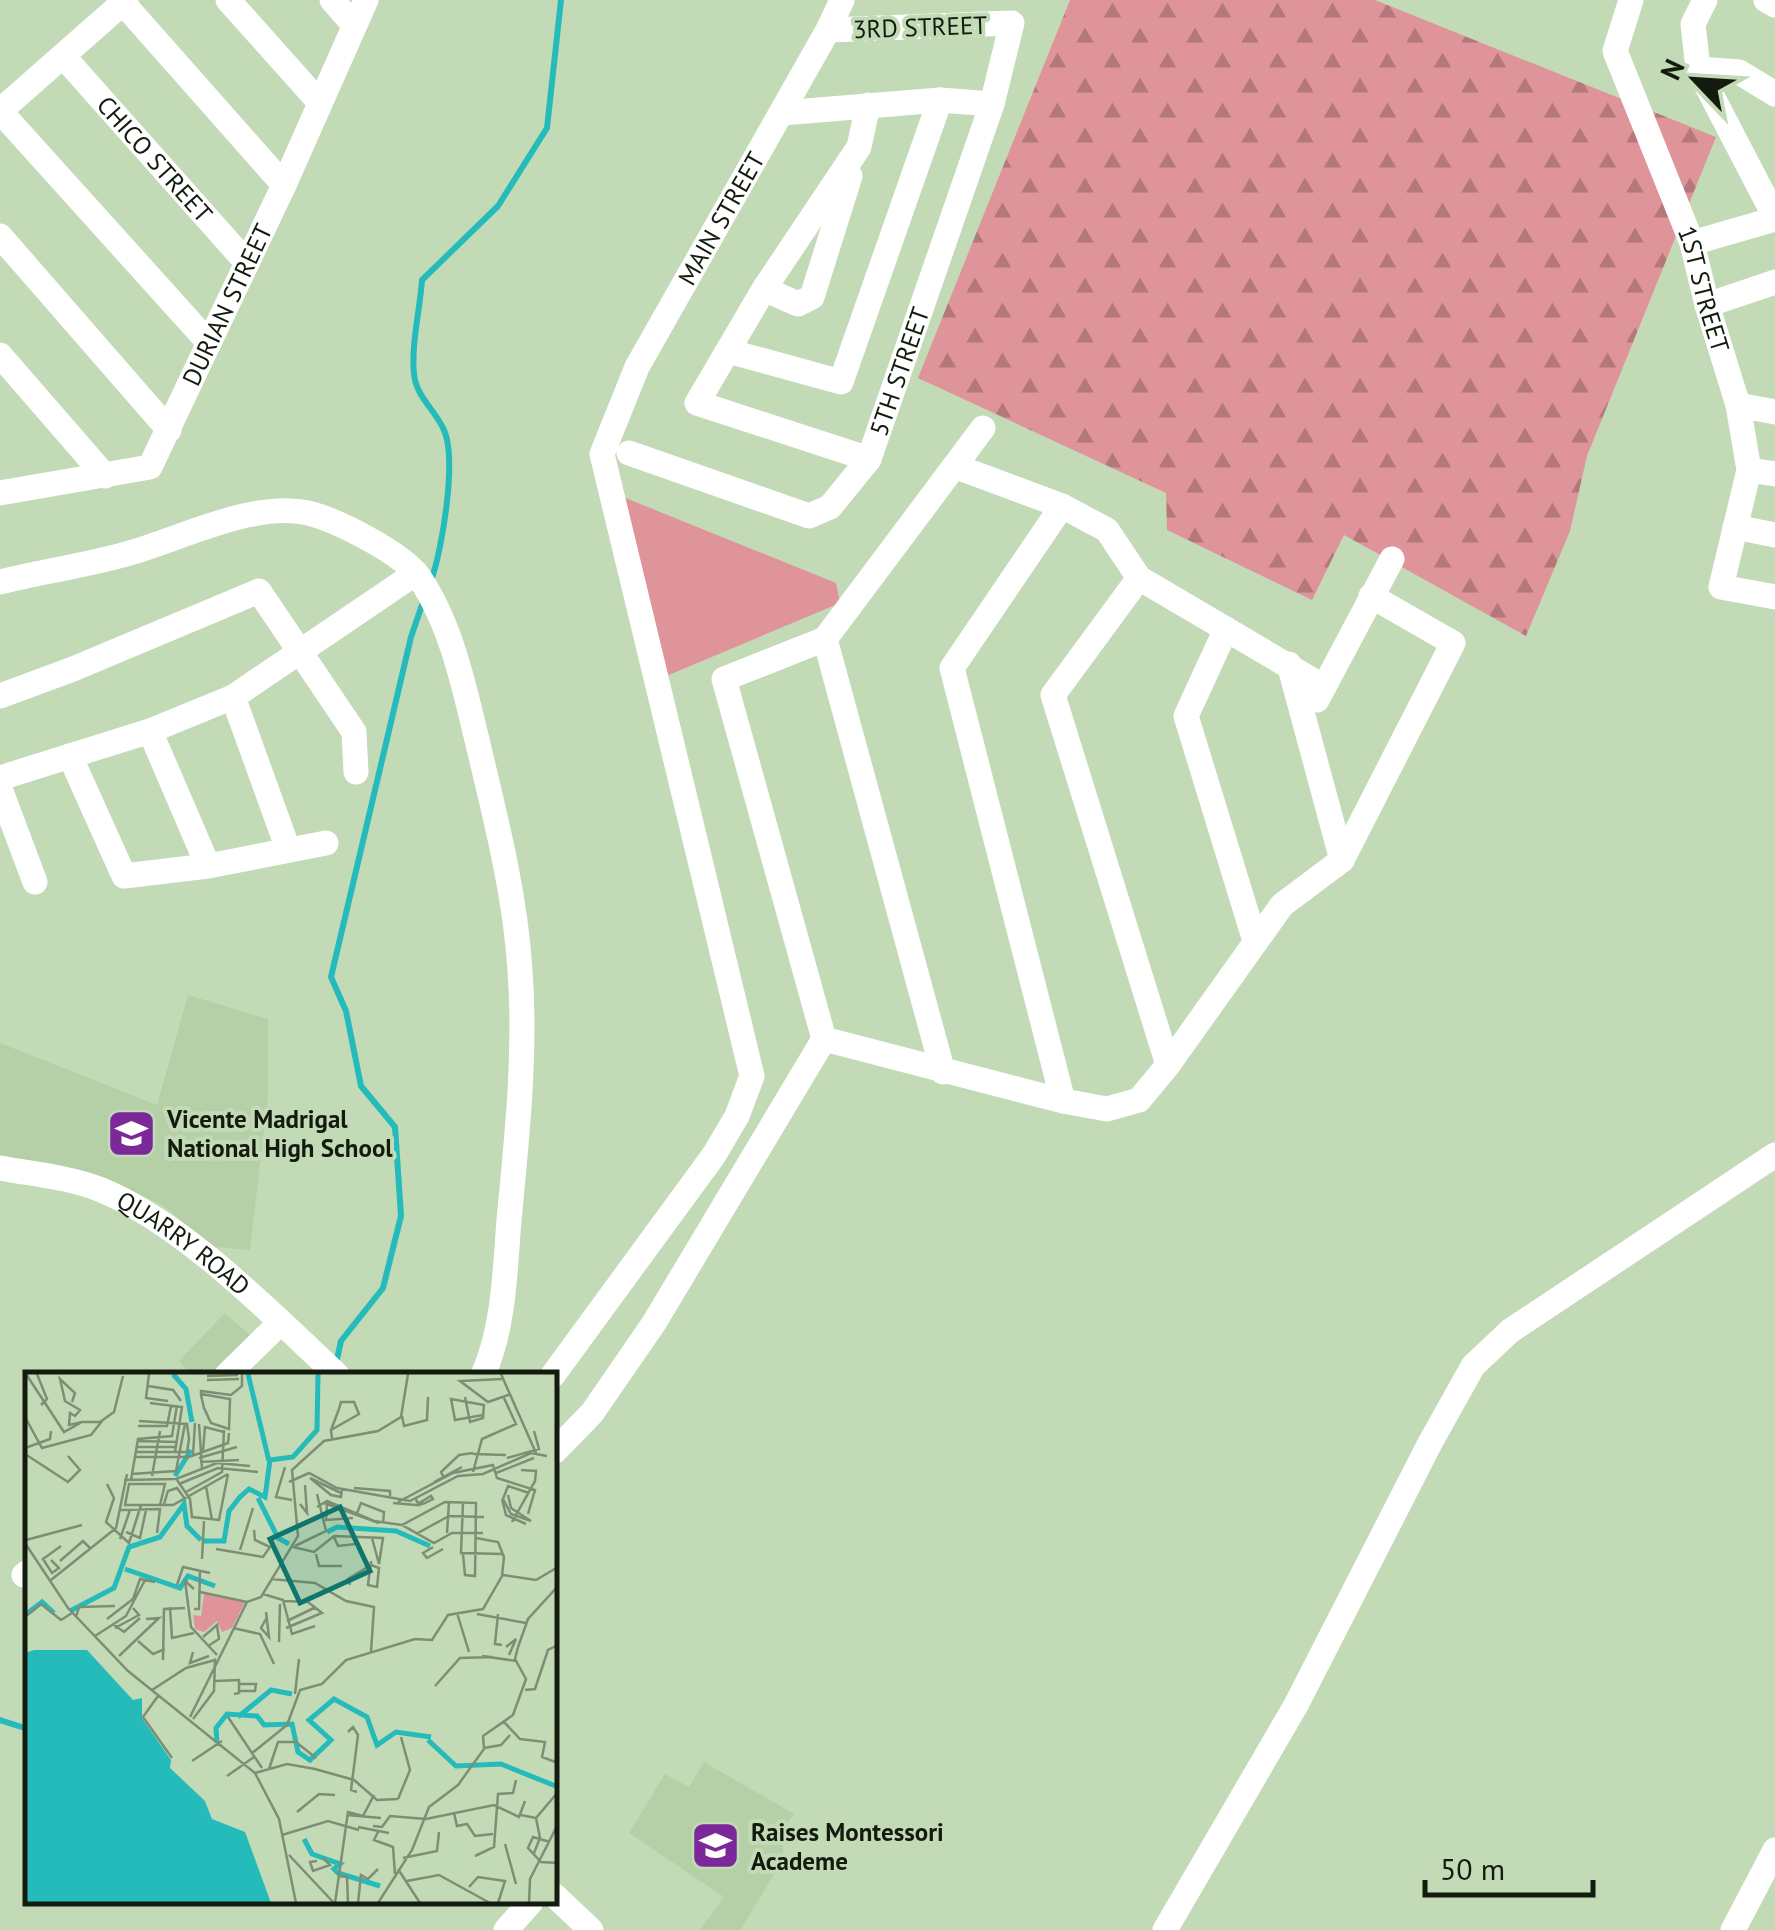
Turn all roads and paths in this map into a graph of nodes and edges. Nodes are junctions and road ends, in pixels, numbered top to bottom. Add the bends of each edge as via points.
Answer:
1 (228, 0) edge
2 (332, 0) edge
3 (366, 0) edge
4 (842, 0) edge
5 (1631, 0) edge
6 (1704, 0) edge
7 (1766, 0) edge
8 (125, 2) edge
9 (1775, 6) edge
10 (1012, 23) joint
11 (354, 25) junction
12 (828, 30) junction
13 (63, 56) junction
14 (1698, 69) junction
15 (1775, 94) edge
16 (940, 100) junction
17 (320, 103) junction
18 (992, 104) junction
19 (868, 105) junction
20 (0, 111) edge
21 (782, 113) junction
22 (859, 146) junction
23 (284, 186) junction
24 (1775, 218) edge
25 (0, 236) edge
26 (1692, 243) junction
27 (247, 263) junction
28 (1775, 282) edge
29 (764, 289) junction
30 (1707, 305) junction
31 (209, 343) junction
32 (728, 351) junction
33 (0, 355) edge
34 (1738, 405) junction
35 (1775, 412) edge
36 (983, 428) dead end
37 (169, 430) junction
38 (618, 447) junction
39 (869, 459) junction
40 (956, 467) junction
41 (1749, 470) junction
42 (1775, 474) edge
43 (105, 476) junction
44 (0, 493) edge
45 (1062, 506) junction
46 (1735, 528) junction
47 (1775, 535) edge
48 (1392, 559) dead end
49 (419, 578) junction
50 (1139, 578) junction
51 (0, 582) edge
52 (1371, 596) junction
53 (1775, 597) edge
54 (1226, 629) junction
55 (825, 640) junction
56 (299, 652) junction
57 (1289, 664) junction
58 (1324, 687) junction
59 (0, 696) edge
60 (233, 697) junction
61 (1305, 726) junction
62 (150, 732) junction
63 (70, 756) junction
64 (356, 772) dead end
65 (0, 778) edge
66 (0, 788) edge
67 (326, 843) dead end
68 (288, 850) junction
69 (1342, 860) junction
70 (208, 866) junction
71 (35, 882) dead end
72 (1255, 941) junction
73 (824, 1039) junction
74 (1168, 1065) junction
75 (943, 1072) junction
76 (1063, 1101) junction
77 (1775, 1155) edge
78 (0, 1168) edge
79 (281, 1322) junction
80 (328, 1368) edge
81 (230, 1372) edge
82 (483, 1372) edge
83 (556, 1372) edge
84 (558, 1448) edge
85 (1771, 1868) edge
86 (558, 1899) edge
87 (529, 1905) edge
88 (506, 1930) edge
89 (591, 1930) edge
90 (1165, 1930) edge
91 (1733, 1930) edge

1 - 17 street
2 - 11 street
3 - 11 street, DURIAN STREET
4 - 12 street, MAIN STREET
5 - 26 street, 1ST STREET via 1615,51
6 - 14 street via 1693,24
7 - 9 street
8 - 13 street
8 - 23 street
10 - 12 street, 3RD STREET
10 - 18 street, 5TH STREET
11 - 17 street, DURIAN STREET
12 - 21 street, MAIN STREET
13 - 20 street
13 - 27 street, CHICO STREET
14 - 15 street via 1739,72
14 - 24 street
16 - 18 street
16 - 19 street
16 - 32 street via 841,382
17 - 23 street, DURIAN STREET
18 - 39 street, 5TH STREET
19 - 21 street
19 - 22 street
20 - 31 street
21 - 38 street, MAIN STREET via 638,367
22 - 29 street
22 - 29 street via 812,297 798,304
23 - 27 street, DURIAN STREET
24 - 26 street
25 - 37 street
26 - 30 street, 1ST STREET
27 - 31 street, DURIAN STREET
28 - 30 street
29 - 32 street
30 - 34 street, 1ST STREET
31 - 37 street, DURIAN STREET
32 - 39 street via 698,404
33 - 43 street
34 - 35 street
34 - 41 street, 1ST STREET
36 - 40 street
37 - 43 street, DURIAN STREET via 150,467
38 - 39 street, 5TH STREET via 810,516 830,508
38 - 83 street via 602,454 752,1076 714,1156
40 - 45 street
40 - 55 street
41 - 42 street
41 - 46 street, 1ST STREET
43 - 44 street, DURIAN STREET
45 - 50 street via 1107,530
45 - 76 street via 952,668
46 - 47 street
46 - 53 street, 1ST STREET via 1721,587
48 - 52 street
49 - 51 street via 338,524 278,510
49 - 56 street
49 - 82 street via 444,624 496,821 520,972 520,1100 506,1258 495,1348
50 - 54 street
50 - 74 street via 1053,695
52 - 58 street
52 - 69 street via 1453,643
54 - 57 street
54 - 72 street via 1186,716
55 - 73 street via 724,679
55 - 75 street
56 - 59 street via 259,591
56 - 60 street
56 - 64 street via 354,732
57 - 58 street
57 - 61 street
58 - 61 street
60 - 62 street
60 - 68 street
61 - 69 street
62 - 63 street
62 - 70 street
63 - 65 street
63 - 70 street via 124,876
66 - 71 street
67 - 68 street
68 - 70 street
69 - 72 street via 1282,905
72 - 74 street
73 - 75 street
73 - 84 street via 654,1323 592,1413
74 - 76 street via 1139,1100 1107,1109
75 - 76 street
77 - 90 street via 1510,1331 1474,1366 1296,1706
78 - 79 street, QUARRY ROAD via 97,1188 138,1208
79 - 80 street, QUARRY ROAD
79 - 81 street
85 - 91 street
86 - 89 street
87 - 88 street

